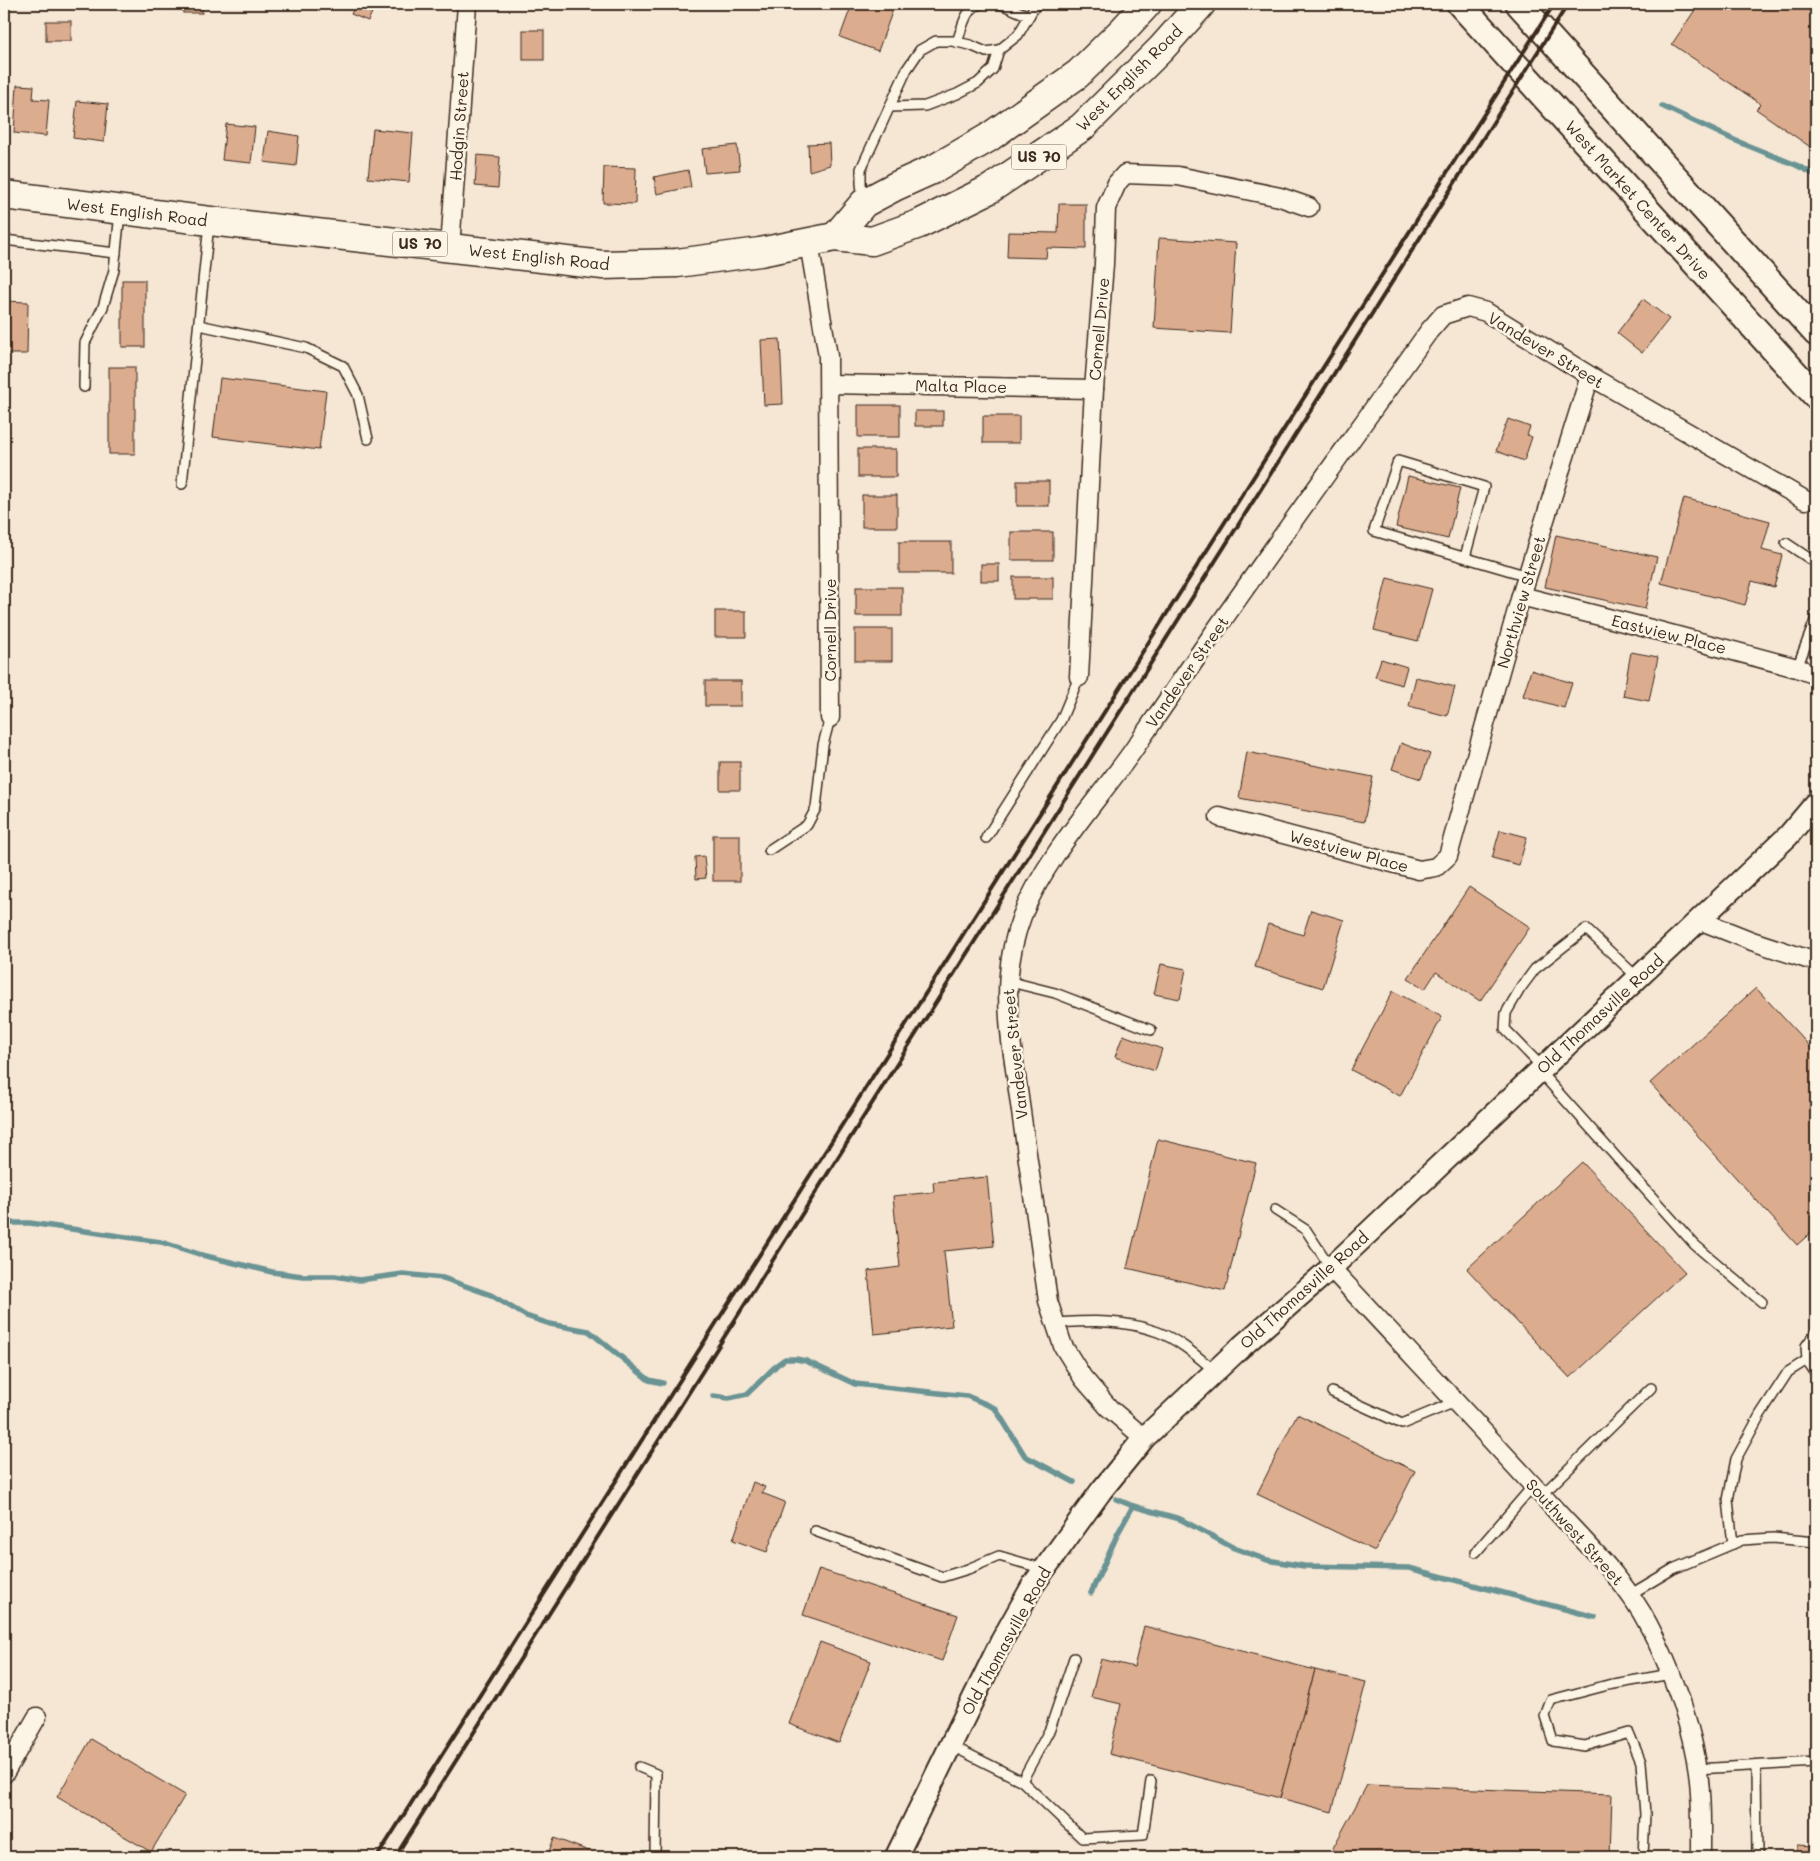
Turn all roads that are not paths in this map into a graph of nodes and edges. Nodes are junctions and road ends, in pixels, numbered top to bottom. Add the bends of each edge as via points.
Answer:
1 (467, 4) edge
2 (980, 4) edge
3 (1001, 4) edge
4 (1036, 4) edge
5 (1147, 4) edge
6 (1201, 4) edge
7 (1460, 4) edge
8 (1519, 4) edge
9 (1029, 16) junction
10 (957, 42) junction
11 (999, 50) junction
12 (890, 107) junction
13 (4, 195) edge
14 (864, 203) junction
15 (1309, 207) dead end
16 (120, 210) junction
17 (210, 221) junction
18 (835, 237) junction
19 (4, 240) edge
20 (809, 243) junction
21 (450, 248) junction
22 (116, 253) junction
23 (199, 325) junction
24 (1816, 333) edge
25 (1590, 376) junction
26 (829, 384) junction
27 (84, 386) dead end
28 (1094, 389) junction
29 (1816, 396) edge
30 (368, 439) dead end
31 (182, 484) dead end
32 (1805, 500) dead end
33 (1786, 543) dead end
34 (1465, 556) junction
35 (1816, 563) edge
36 (1528, 576) junction
37 (1522, 596) junction
38 (1816, 618) edge
39 (1797, 668) junction
40 (1816, 675) edge
41 (1079, 677) joint
42 (830, 718) joint
43 (1816, 802) edge
44 (1219, 817) dead end
45 (1456, 828) joint
46 (986, 838) dead end
47 (769, 850) dead end
48 (1699, 920) junction
49 (1816, 962) edge
50 (1638, 978) junction
51 (1007, 981) junction
52 (1151, 1030) dead end
53 (1541, 1070) junction
54 (1275, 1210) dead end
55 (1331, 1268) junction
56 (1762, 1302) dead end
57 (1055, 1323) junction
58 (1816, 1332) edge
59 (1807, 1360) junction
60 (1216, 1371) junction
61 (1816, 1374) edge
62 (1651, 1388) dead end
63 (1332, 1392) dead end
64 (1455, 1402) junction
65 (1144, 1438) junction
66 (1538, 1491) junction
67 (815, 1531) dead end
68 (1816, 1542) edge
69 (1733, 1544) junction
70 (1476, 1552) dead end
71 (1044, 1570) junction
72 (1631, 1594) junction
73 (1074, 1658) dead end
74 (1671, 1674) junction
75 (38, 1718) dead end
76 (950, 1745) junction
77 (1816, 1762) edge
78 (1756, 1766) junction
79 (639, 1767) dead end
80 (1697, 1770) junction
81 (4, 1774) edge
82 (1022, 1781) junction
83 (1151, 1781) dead end
84 (656, 1857) edge
85 (896, 1857) edge
86 (1643, 1857) edge
87 (1701, 1857) edge
88 (1757, 1857) edge

1 - 21 street, Hodgin Street
2 - 10 lane via 967,14
3 - 9 lane
4 - 9 lane
5 - 14 main road, US 70 via 1078,74 1003,128 936,168
6 - 18 main road, West English Road / US 70 via 1162,49 1082,127 990,190 919,224 872,240
7 - 29 main road, West Market Center Drive
8 - 24 main road
9 - 11 lane via 1018,35
10 - 11 lane via 986,52
10 - 12 lane via 936,41 920,50 907,69
11 - 12 lane via 993,69 978,83 957,94 926,106
12 - 14 lane via 861,169
13 - 16 main road, West English Road / US 70
14 - 18 main road, US 70
15 - 28 street, Cornell Drive via 1280,197 1178,176 1125,174 1117,183 1106,208
16 - 17 main road, West English Road / US 70
16 - 22 lane
17 - 21 main road, West English Road / US 70
17 - 23 lane
18 - 20 main road, West English Road / US 70
19 - 22 lane
20 - 21 main road, West English Road / US 70 via 676,264 603,265
20 - 26 street, Cornell Drive via 828,356
22 - 27 lane via 103,306 85,342
23 - 30 lane via 306,348 343,366 358,395
23 - 31 lane
25 - 32 street, Vandever Street
25 - 36 street, Northview Street
25 - 51 street, Vandever Street via 1486,312 1468,308 1443,315 1036,886 1022,916
26 - 28 street, Malta Place
26 - 42 street, Cornell Drive
28 - 41 street, Cornell Drive
33 - 35 lane
34 - 34 lane via 1374,531 1398,460 1484,487
34 - 36 lane
36 - 37 street, Northview Street
37 - 39 street, Eastview Place
37 - 45 street, Northview Street
38 - 39 lane
39 - 40 street, Eastview Place
41 - 46 lane via 1061,720
42 - 47 lane via 823,745 816,808 808,825
43 - 48 street, Old Thomasville Road via 1788,836
44 - 45 street, Westview Place via 1419,870 1436,867 1448,856
48 - 49 street
48 - 50 street, Old Thomasville Road
50 - 53 street, Old Thomasville Road
50 - 53 lane via 1586,929 1535,969 1506,1013 1505,1029
51 - 52 lane via 1055,993
51 - 57 street, Vandever Street via 1010,1040 1048,1301
53 - 55 street, Old Thomasville Road
53 - 56 lane via 1696,1245
54 - 55 lane via 1306,1230
55 - 60 street, Old Thomasville Road
55 - 64 street, Southwest Street
57 - 60 lane via 1105,1321 1159,1333
57 - 65 street, Vandever Street via 1063,1346 1083,1378 1109,1408
58 - 59 lane via 1806,1346
59 - 61 lane
59 - 69 lane via 1788,1372 1736,1459 1728,1500
60 - 65 street, Old Thomasville Road
62 - 66 lane
63 - 64 lane via 1402,1424
64 - 66 street, Southwest Street
65 - 71 street, Old Thomasville Road via 1100,1491
66 - 70 lane
66 - 72 street, Southwest Street
67 - 71 lane via 942,1577 999,1556
68 - 69 lane via 1772,1538 1742,1540
69 - 72 lane via 1673,1569
71 - 76 street, Old Thomasville Road via 1002,1642
72 - 74 street, Southwest Street
73 - 82 lane via 1050,1729
74 - 80 street, Southwest Street
74 - 86 lane via 1608,1685 1551,1700 1545,1716 1553,1741 1585,1746 1629,1733 1640,1762 1645,1814
75 - 81 street
76 - 82 lane
76 - 85 street, Old Thomasville Road
77 - 78 lane
78 - 80 lane
78 - 88 lane
79 - 84 lane via 656,1774
80 - 87 street, Southwest Street
82 - 83 lane via 1082,1838 1143,1834

